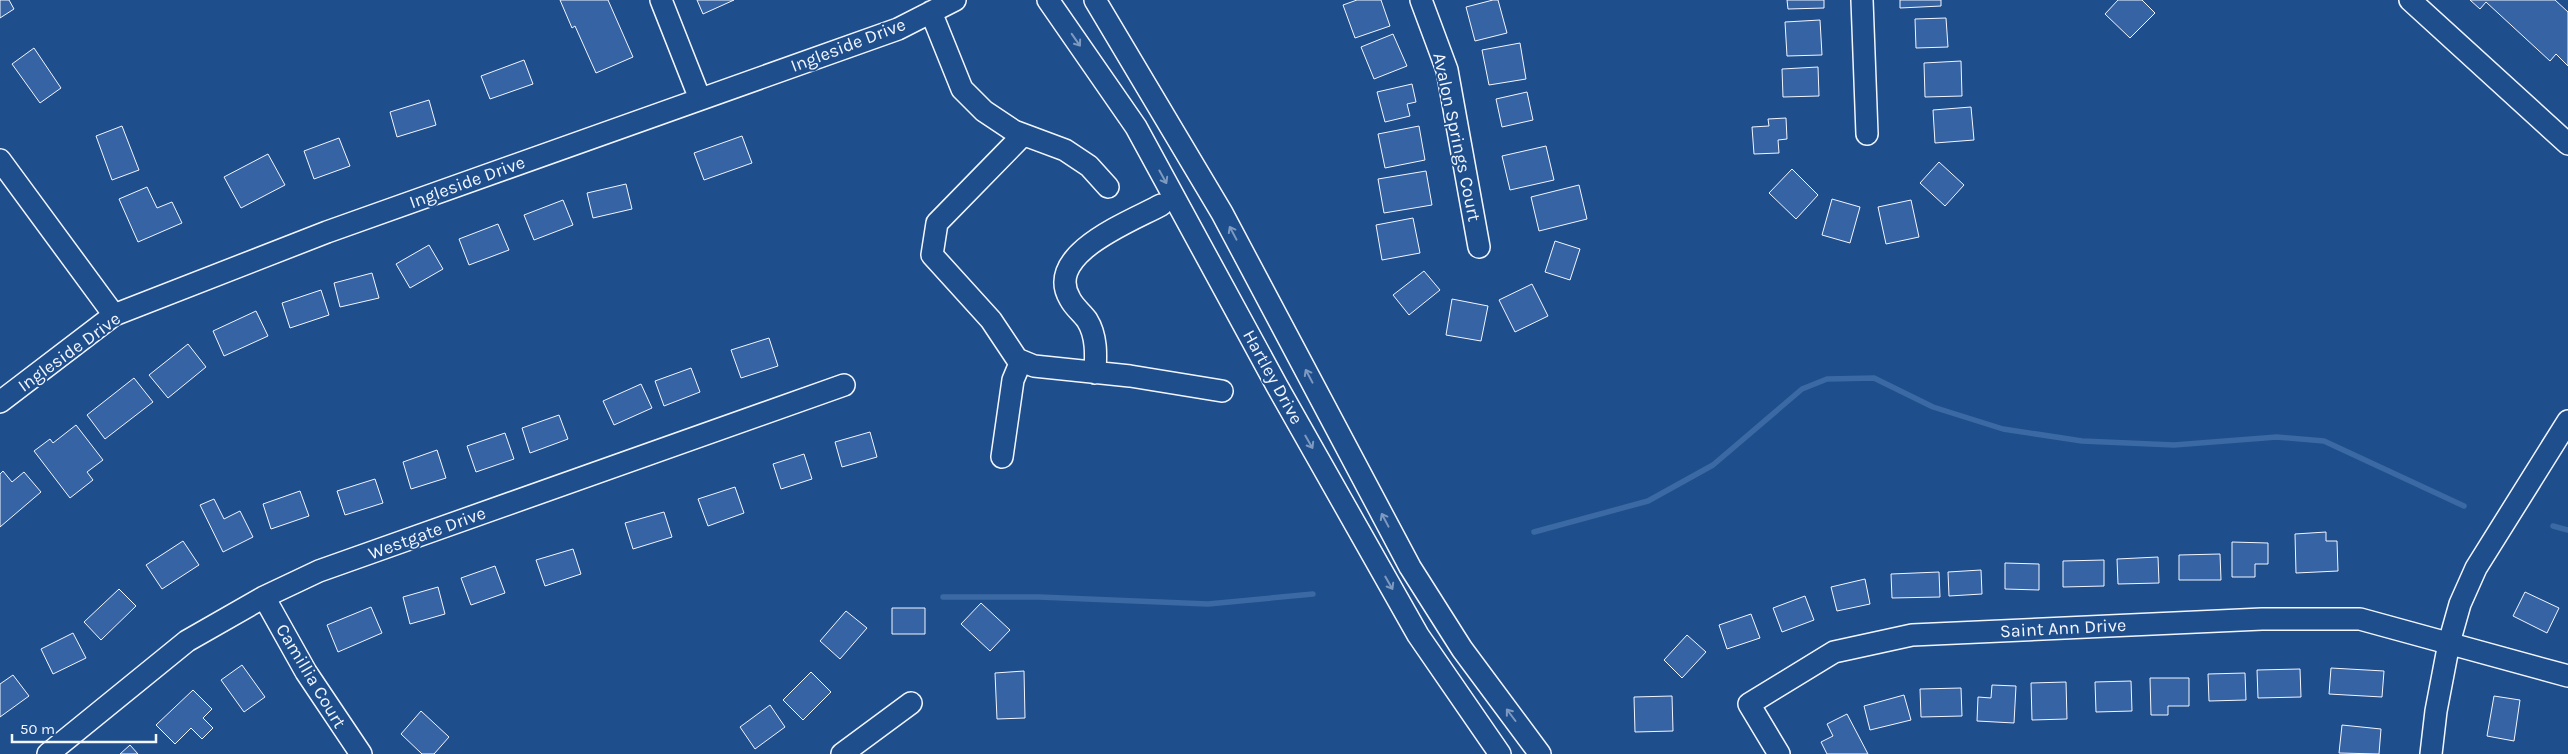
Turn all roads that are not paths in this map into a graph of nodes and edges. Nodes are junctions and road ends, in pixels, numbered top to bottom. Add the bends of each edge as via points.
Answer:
1 (661, 0) edge
2 (955, 0) edge
3 (1048, 0) edge
4 (1095, 0) edge
5 (1421, 0) edge
6 (1862, 0) edge
7 (2410, 0) edge
8 (931, 12) junction
9 (700, 99) junction
10 (1867, 134) dead end
11 (1023, 135) junction
12 (2568, 144) edge
13 (0, 160) edge
14 (1108, 187) dead end
15 (1161, 205) dead end
16 (1479, 247) dead end
17 (114, 315) junction
18 (1022, 361) junction
19 (1095, 373) junction
20 (844, 385) dead end
21 (1222, 391) dead end
22 (0, 402) edge
23 (2568, 421) edge
24 (1002, 457) dead end
25 (264, 597) junction
26 (2449, 643) junction
27 (2568, 676) edge
28 (911, 703) dead end
29 (48, 754) edge
30 (361, 754) edge
31 (842, 754) edge
32 (1500, 754) edge
33 (1540, 754) edge
34 (1779, 754) edge
35 (2432, 754) edge

1 - 9 street
2 - 8 street, Ingleside Drive
3 -> 32 street, Hartley Drive via 1136,127 1418,635
33 -> 4 street, Hartley Drive via 1462,649 1410,567 1222,212
5 - 16 street, Avalon Springs Court via 1446,70
6 - 10 street
7 - 12 street
8 - 9 street, Ingleside Drive via 898,29
8 - 11 street via 962,90 984,111
9 - 17 street, Ingleside Drive via 326,232
11 - 14 street via 1065,150 1089,166
11 - 18 street via 937,223 932,254 991,320 1017,359
13 - 17 street
15 - 19 street via 1084,247 1073,259 1064,279 1069,298 1088,322 1096,346
17 - 22 street, Ingleside Drive
18 - 19 street via 1034,366
18 - 24 street via 1014,380
19 - 21 street
20 - 25 street, Westgate Drive via 319,571
23 - 26 street via 2476,568 2460,604
25 - 29 street, Westgate Drive via 186,641
25 - 30 street, Camillia Court via 306,672
26 - 27 street
26 - 34 street, Saint Ann Drive via 2360,619 2262,619 1912,634 1834,652 1749,704
26 - 35 street via 2436,711
28 - 31 street

